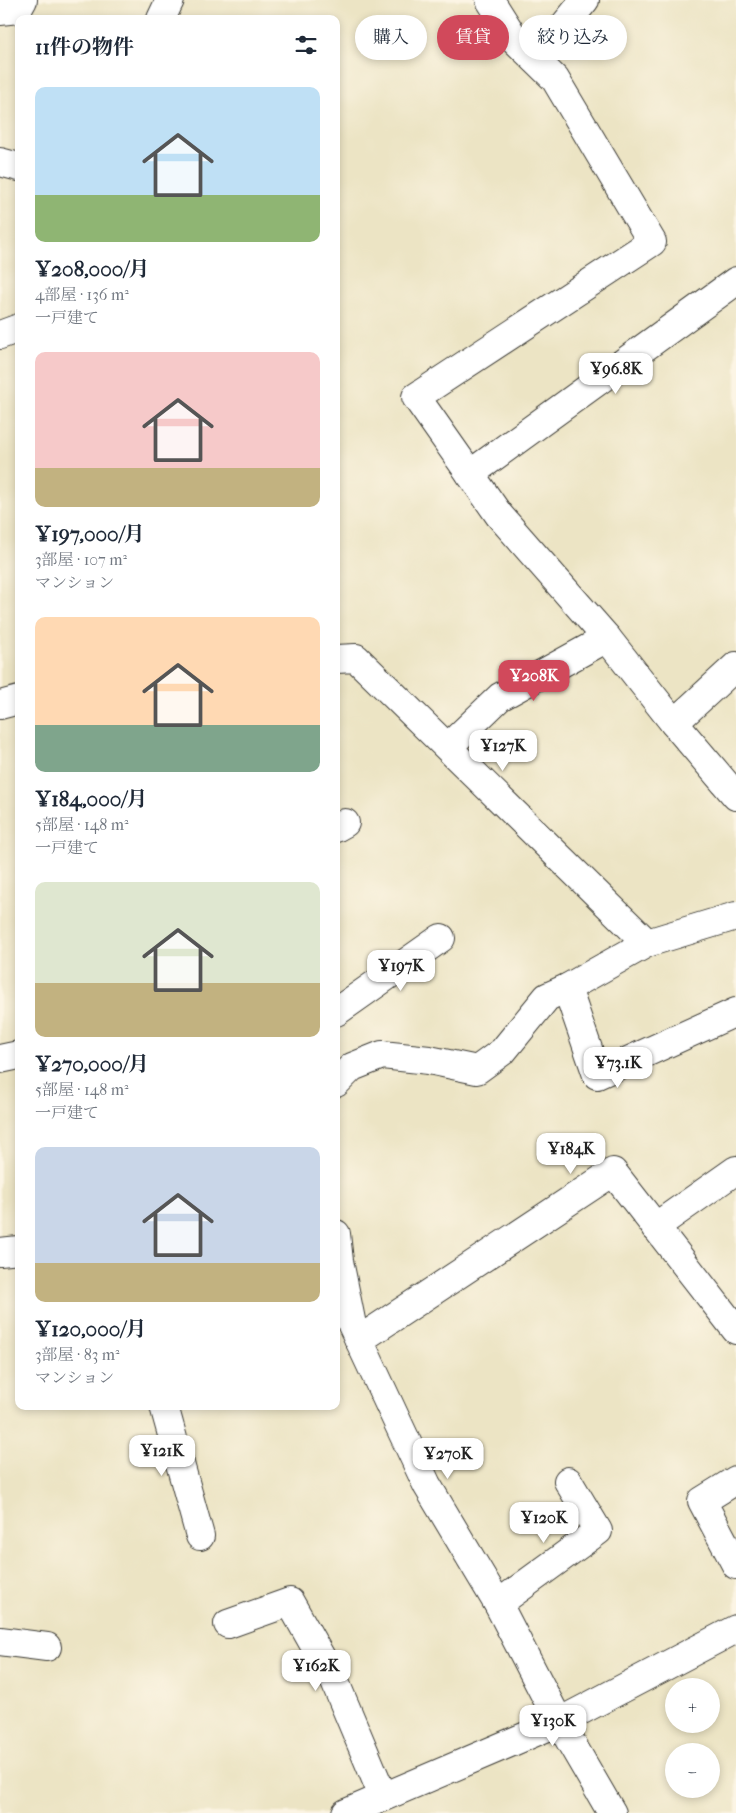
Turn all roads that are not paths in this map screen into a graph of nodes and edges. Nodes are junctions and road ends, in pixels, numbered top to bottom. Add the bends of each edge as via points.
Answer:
1 (23, 0) edge
2 (170, 0) edge
3 (490, 0) edge
4 (586, 0) edge
5 (0, 11) edge
6 (164, 15) edge
7 (574, 15) edge
8 (519, 44) edge
9 (536, 60) edge
10 (0, 162) edge
11 (15, 166) edge
12 (736, 281) edge
13 (15, 329) edge
14 (0, 335) edge
15 (470, 474) junction
16 (607, 638) junction
17 (340, 660) edge
18 (736, 666) edge
19 (15, 701) edge
20 (0, 705) edge
21 (674, 723) junction
22 (448, 747) junction
23 (736, 796) edge
24 (736, 916) edge
25 (441, 938) dead end
26 (647, 943) junction
27 (567, 988) junction
28 (340, 1009) edge
29 (736, 1012) edge
30 (15, 1056) edge
31 (0, 1059) edge
32 (340, 1079) edge
33 (736, 1170) edge
34 (655, 1227) junction
35 (15, 1250) edge
36 (0, 1252) edge
37 (340, 1266) edge
38 (736, 1330) edge
39 (359, 1340) junction
40 (165, 1410) edge
41 (736, 1480) edge
42 (568, 1481) dead end
43 (200, 1536) dead end
44 (736, 1565) edge
45 (498, 1604) junction
46 (228, 1624) dead end
47 (736, 1629) edge
48 (0, 1641) edge
49 (47, 1647) dead end
50 (559, 1722) junction
51 (383, 1796) junction
52 (346, 1813) edge
53 (612, 1813) edge

1 - 5 street via 18,9
2 - 6 street
3 - 8 street
4 - 7 street
9 - 15 street via 555,79 652,242 416,397
10 - 11 street
12 - 15 street
13 - 14 street
15 - 16 street via 498,515
16 - 21 street
16 - 22 street via 500,697
17 - 22 street via 356,658
18 - 21 street
19 - 20 street
21 - 23 street
22 - 26 street
24 - 26 street
25 - 28 street
26 - 27 street
27 - 29 street via 598,1074
27 - 32 street via 548,997 503,1051 477,1070 382,1054 352,1067
30 - 31 street
33 - 34 street
34 - 38 street
34 - 39 street via 613,1172
35 - 36 street
37 - 39 street via 352,1325
39 - 45 street via 427,1485
40 - 43 street
41 - 44 street via 702,1501
42 - 45 street via 598,1531
45 - 50 street
46 - 51 street via 290,1602 335,1682
47 - 50 street
48 - 49 street
50 - 51 street
50 - 53 street
51 - 52 street

